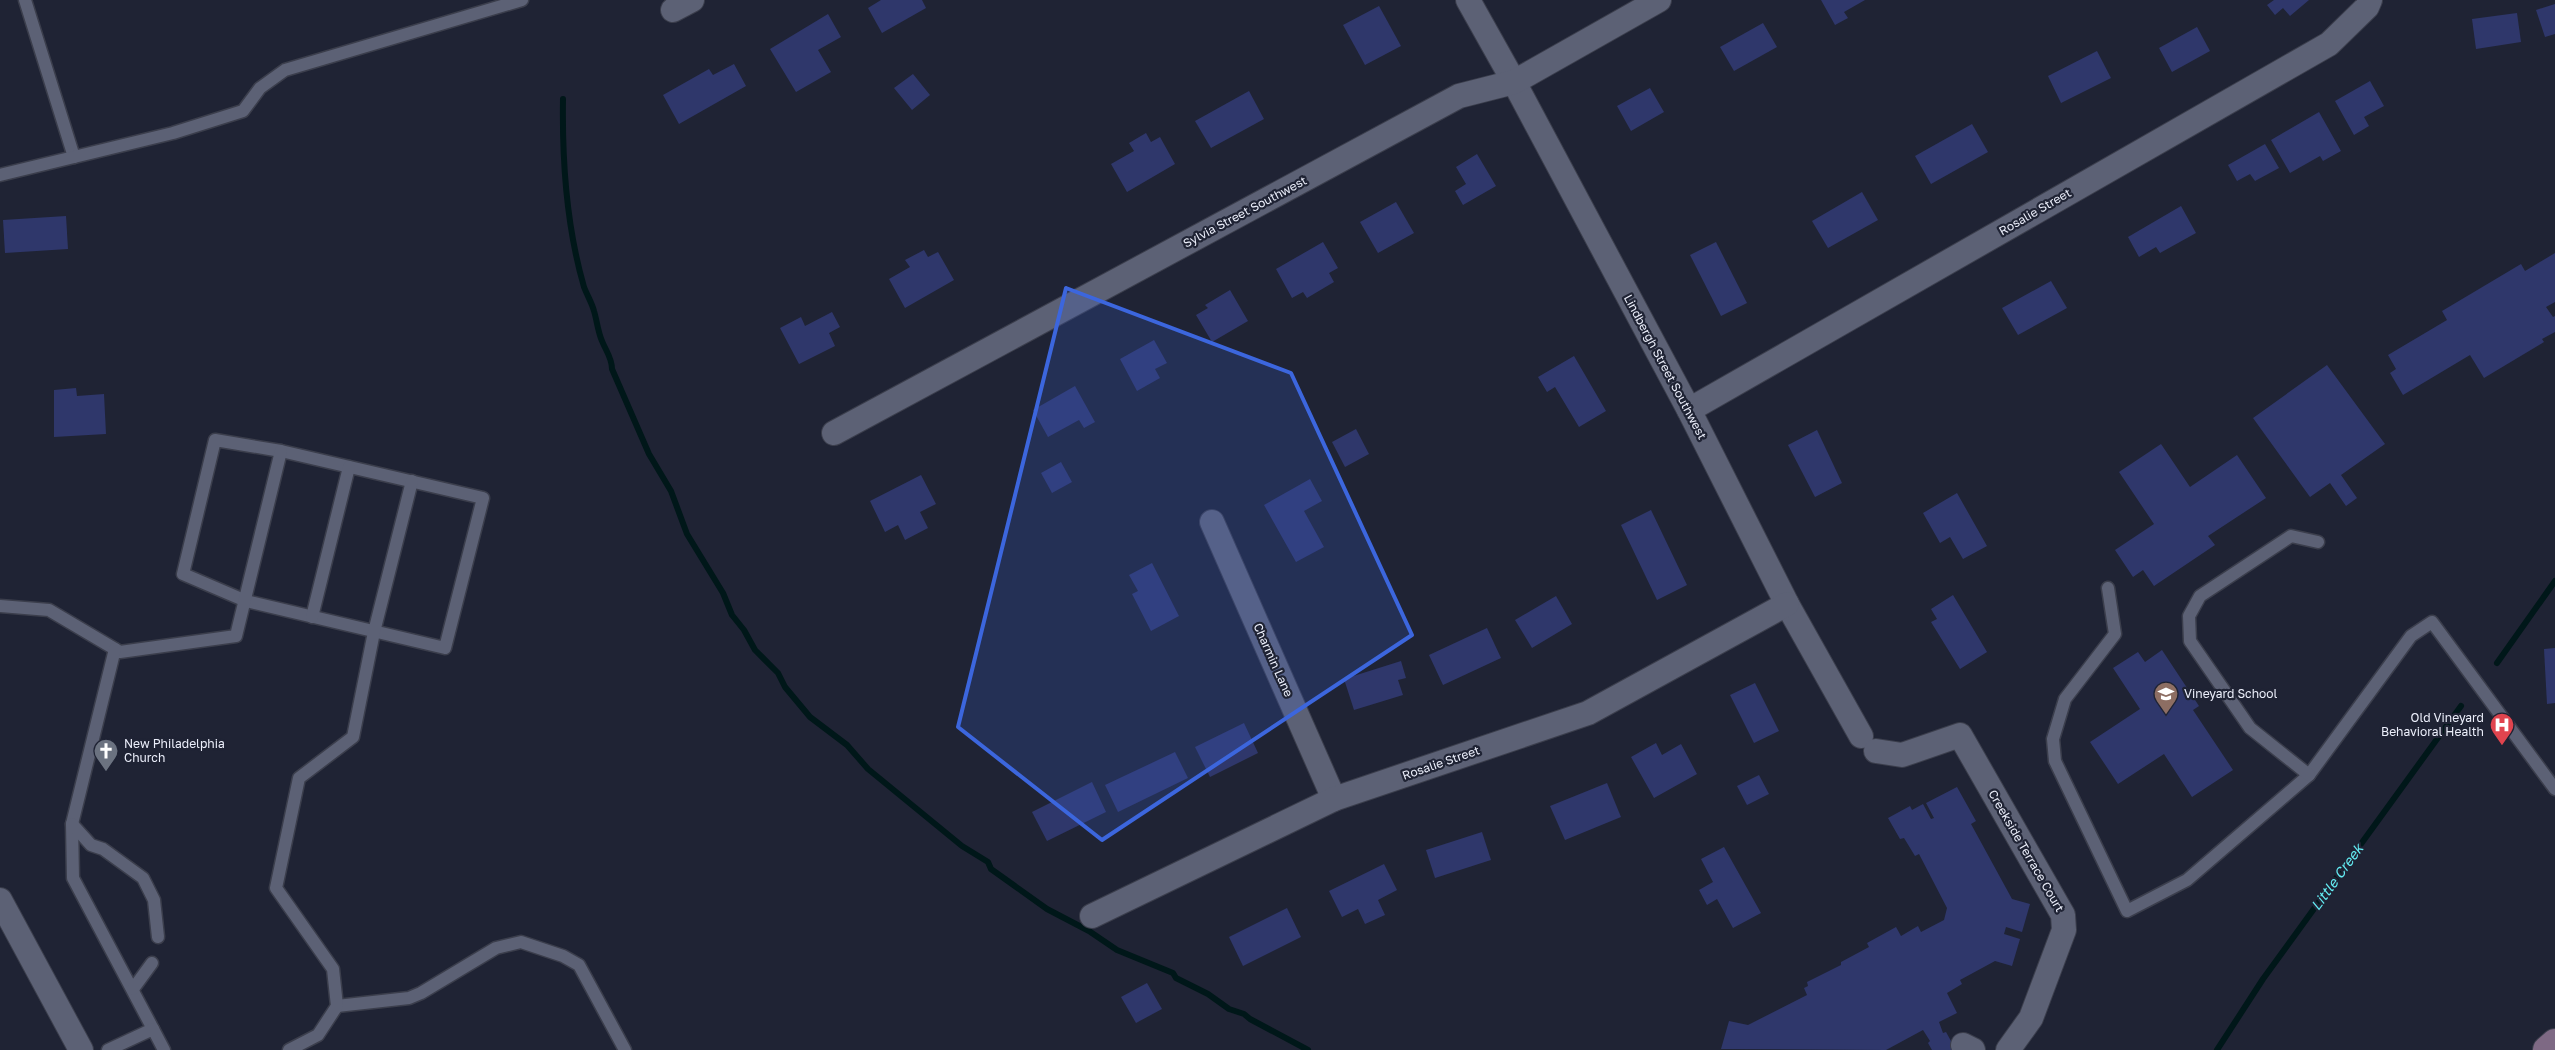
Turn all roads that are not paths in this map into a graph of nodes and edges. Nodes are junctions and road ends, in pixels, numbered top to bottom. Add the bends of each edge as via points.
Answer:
1 (25, 0) edge
2 (522, 0) edge
3 (1468, 0) edge
4 (1659, 0) edge
5 (2370, 0) edge
6 (1514, 82) junction
7 (74, 157) junction
8 (0, 175) edge
9 (1689, 410) junction
10 (834, 433) dead end
11 (282, 451) junction
12 (349, 467) junction
13 (412, 481) junction
14 (1212, 522) dead end
15 (2318, 542) dead end
16 (2108, 588) dead end
17 (246, 601) junction
18 (1787, 604) junction
19 (0, 606) edge
20 (312, 617) junction
21 (374, 632) junction
22 (115, 649) junction
23 (1868, 743) joint
24 (2309, 775) junction
25 (2555, 789) edge
26 (1334, 799) junction
27 (72, 824) junction
28 (0, 900) edge
29 (1092, 916) dead end
30 (158, 937) dead end
31 (152, 964) dead end
32 (133, 989) junction
33 (337, 1006) junction
34 (153, 1029) junction
35 (2555, 1043) edge
36 (81, 1050) edge
37 (108, 1050) edge
38 (164, 1050) edge
39 (289, 1050) edge
40 (625, 1050) edge
41 (2008, 1050) edge
42 (2547, 1050) edge

1 - 7 lane
2 - 7 lane via 285,70 260,88 243,111 173,133
3 - 6 street, Lindbergh Street Southwest
4 - 6 street, Sylvia Street Southwest
5 - 9 street, Rosalie Street via 2367,7 2329,44
6 - 9 street, Lindbergh Street Southwest
6 - 10 street, Sylvia Street Southwest via 1459,96
7 - 8 lane
9 - 18 street, Lindbergh Street Southwest
11 - 12 lane
11 - 17 lane
11 - 17 lane via 215,440 185,564 183,574
12 - 13 lane
12 - 20 lane
13 - 21 lane
13 - 21 lane via 483,498 445,648
14 - 26 street, Charmin Lane
15 - 24 lane via 2291,536 2200,596 2189,616 2190,641 2250,728
16 - 24 lane via 2115,634 2065,699 2053,739 2054,761 2128,912 2187,880
17 - 20 lane
17 - 22 lane via 236,636 120,652
18 - 23 street, Lindbergh Street Southwest
18 - 26 street, Rosalie Street via 1588,712
19 - 22 lane via 49,610
20 - 21 lane
21 - 33 lane via 353,736 299,778 276,888 333,969
22 - 27 lane
23 - 41 street, Creekside Terrace Court via 1902,755 1960,735 2063,916 2064,930 2030,1018
24 - 25 lane via 2411,636 2432,622
26 - 29 street, Rosalie Street
27 - 30 lane via 91,844 143,878 154,900
27 - 32 lane via 73,878
28 - 36 street
31 - 32 lane
32 - 34 lane
33 - 39 lane via 318,1035
33 - 40 lane via 409,998 496,948 521,942 563,956 579,966
34 - 37 lane
34 - 38 lane
35 - 42 street

